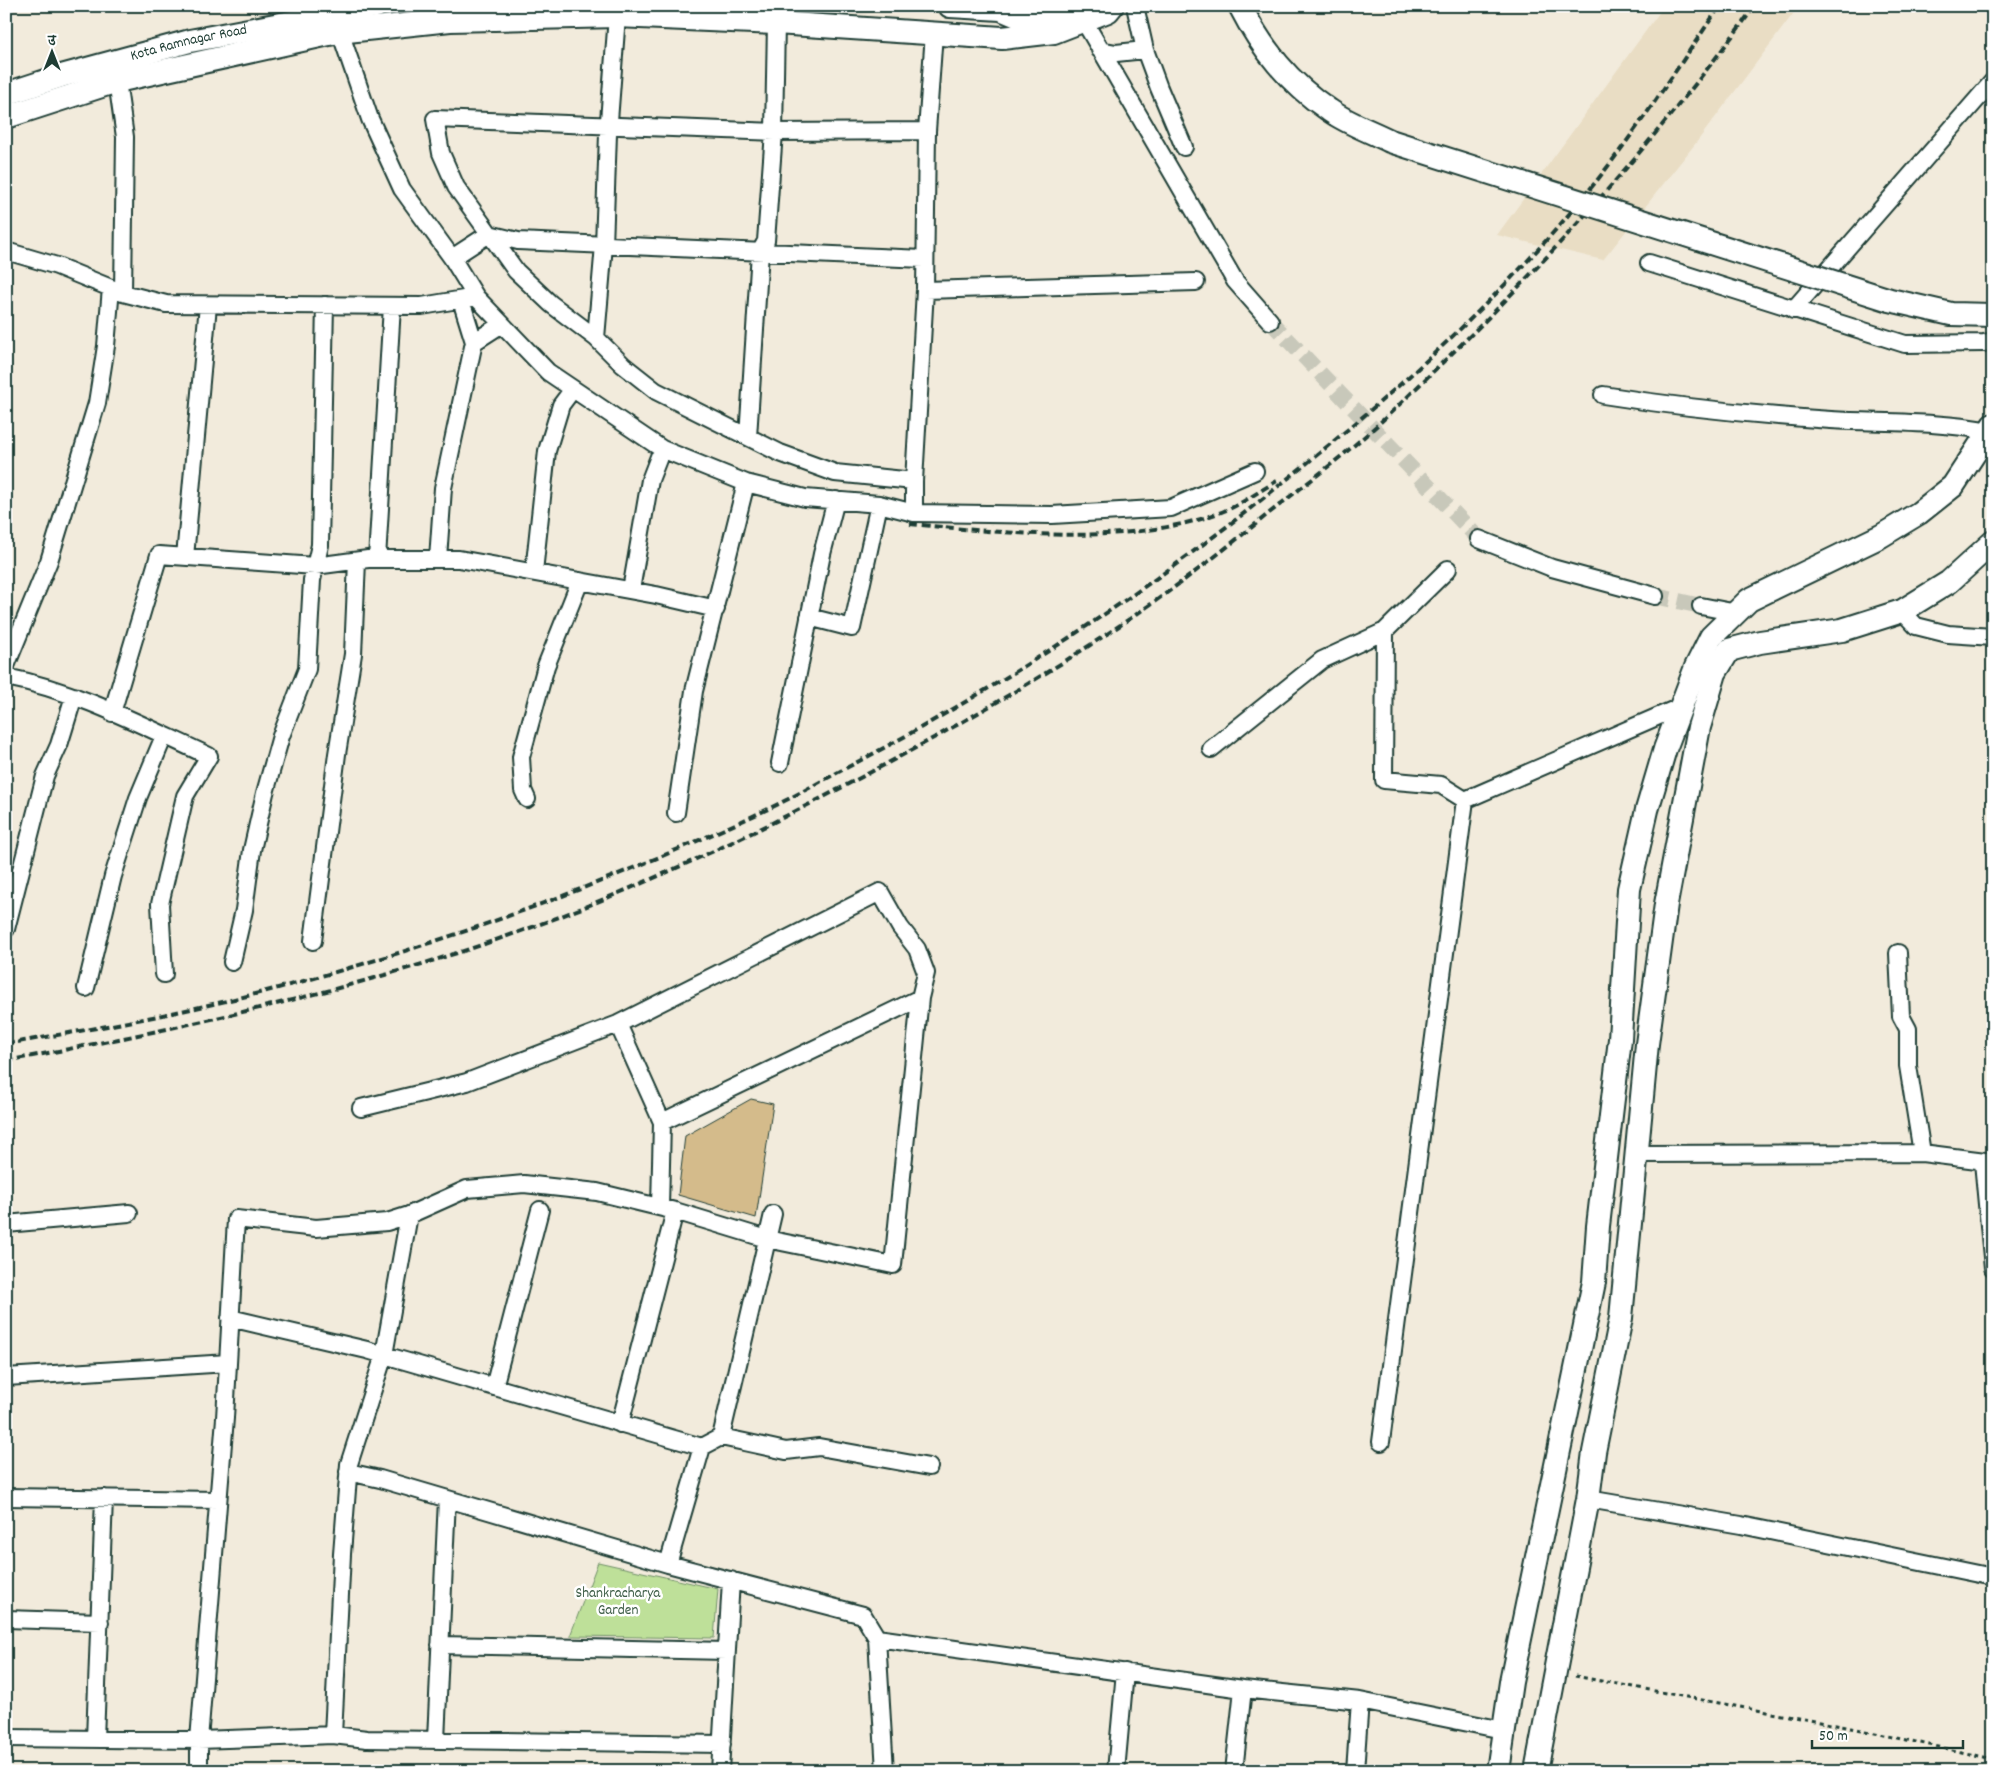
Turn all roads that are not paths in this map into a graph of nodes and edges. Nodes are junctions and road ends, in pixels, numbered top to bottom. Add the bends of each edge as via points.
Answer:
1 (376, 6) edge
2 (950, 6) edge
3 (1034, 6) edge
4 (1112, 6) edge
5 (1135, 6) edge
6 (1240, 6) edge
7 (617, 16) junction
8 (336, 17) edge
9 (1084, 20) junction
10 (776, 23) junction
11 (1054, 32) junction
12 (934, 33) junction
13 (1100, 50) junction
14 (1145, 50) junction
15 (117, 81) junction
16 (1993, 81) edge
17 (6, 94) edge
18 (6, 117) edge
19 (609, 126) junction
20 (927, 131) junction
21 (774, 132) junction
22 (1184, 147) dead end
23 (489, 234) junction
24 (604, 245) junction
25 (6, 251) edge
26 (760, 252) junction
27 (452, 258) junction
28 (923, 260) junction
29 (1649, 263) dead end
30 (1196, 282) dead end
31 (924, 290) junction
32 (117, 291) junction
33 (469, 299) junction
34 (208, 305) junction
35 (326, 305) junction
36 (392, 306) junction
37 (1794, 310) junction
38 (1993, 315) edge
39 (1270, 320) tunnel mouth
40 (502, 324) junction
41 (596, 338) junction
42 (1993, 340) edge
43 (474, 342) junction
44 (573, 389) junction
45 (1604, 395) dead end
46 (1991, 428) edge
47 (748, 437) junction
48 (662, 449) junction
49 (1254, 471) dead end
50 (914, 481) junction
51 (746, 483) junction
52 (836, 500) junction
53 (879, 504) junction
54 (914, 512) junction
55 (1479, 539) tunnel mouth
56 (1993, 542) edge
57 (185, 557) junction
58 (377, 559) junction
59 (438, 559) junction
60 (357, 560) junction
61 (315, 566) junction
62 (1448, 569) dead end
63 (534, 572) junction
64 (580, 581) junction
65 (631, 590) junction
66 (1655, 596) tunnel mouth
67 (1701, 606) tunnel mouth
68 (716, 609) junction
69 (1902, 611) junction
70 (1736, 612) junction
71 (809, 616) junction
72 (1385, 631) junction
73 (1711, 637) junction
74 (1993, 637) edge
75 (1729, 650) junction
76 (6, 666) edge
77 (6, 677) edge
78 (74, 696) junction
79 (1682, 706) junction
80 (112, 712) junction
81 (164, 736) junction
82 (1211, 750) dead end
83 (780, 762) dead end
84 (526, 799) dead end
85 (1465, 800) junction
86 (676, 813) dead end
87 (6, 929) edge
88 (313, 941) dead end
89 (1898, 954) dead end
90 (232, 962) dead end
91 (164, 974) dead end
92 (86, 988) dead end
93 (920, 998) junction
94 (618, 1024) junction
95 (361, 1108) dead end
96 (662, 1122) junction
97 (1922, 1153) junction
98 (1636, 1154) junction
99 (1988, 1162) edge
100 (667, 1209) junction
101 (540, 1210) dead end
102 (128, 1213) dead end
103 (773, 1214) dead end
104 (409, 1215) junction
105 (6, 1224) edge
106 (767, 1239) junction
107 (1993, 1268) edge
108 (230, 1318) junction
109 (384, 1355) junction
110 (228, 1363) junction
111 (6, 1377) edge
112 (494, 1387) junction
113 (620, 1424) junction
114 (721, 1437) junction
115 (1381, 1442) dead end
116 (702, 1448) junction
117 (929, 1467) dead end
118 (348, 1472) junction
119 (6, 1497) edge
120 (104, 1498) junction
121 (447, 1498) junction
122 (1588, 1499) junction
123 (218, 1500) junction
124 (668, 1564) junction
125 (1993, 1578) edge
126 (731, 1580) junction
127 (6, 1619) edge
128 (100, 1622) junction
129 (877, 1638) junction
130 (440, 1646) junction
131 (727, 1650) junction
132 (1125, 1672) junction
133 (1243, 1689) junction
134 (1360, 1701) junction
135 (1503, 1730) junction
136 (333, 1735) junction
137 (6, 1738) edge
138 (95, 1739) junction
139 (199, 1740) junction
140 (436, 1740) junction
141 (722, 1744) junction
142 (199, 1771) edge
143 (720, 1771) edge
144 (884, 1771) edge
145 (1116, 1771) edge
146 (1234, 1771) edge
147 (1355, 1771) edge
148 (1498, 1771) edge
149 (1536, 1771) edge

1 - 8 street, Kota Ramnagar Road
2 - 11 street via 1001,9
3 - 9 street via 1051,14
4 - 9 street via 1108,12
5 - 14 street
6 - 38 street, bridge via 1257,39 1286,74 1329,110 1390,141 1890,300 1951,314
7 - 8 street via 450,20
7 - 10 street
7 - 19 street
8 - 15 street
8 - 17 street, Kota Ramnagar Road via 190,41
8 - 27 street via 370,119 402,189
9 - 11 street
9 - 13 street
10 - 12 street
10 - 21 street
11 - 12 street via 1002,38
12 - 20 street
13 - 14 street via 1116,53
13 - 39 street via 1235,281
14 - 22 street
15 - 18 street
15 - 32 street via 125,137
16 - 37 street
19 - 21 street
19 - 23 street via 435,119 441,153 456,187
19 - 24 street
20 - 21 street
20 - 28 street
21 - 26 street via 766,241
23 - 24 street via 518,241
23 - 27 street
23 - 41 street via 516,271 551,304
24 - 26 street
24 - 41 street
25 - 32 street via 57,266
26 - 28 street
26 - 47 street
27 - 33 street
28 - 31 street
29 - 37 street
30 - 31 street
31 - 50 street
32 - 34 street via 166,304
32 - 76 street via 97,403 49,561
33 - 36 street via 422,306
33 - 40 street
33 - 43 street
34 - 35 street
34 - 57 street
35 - 36 street
35 - 61 street via 320,545
36 - 58 street
37 - 42 street via 1906,344 1984,343
40 - 43 street
40 - 44 street via 548,372
41 - 47 street via 656,391
43 - 59 street via 443,488
44 - 48 street
44 - 63 street via 560,406 547,452
45 - 46 street via 1770,414
46 - 70 street via 1953,486 1919,513 1881,536 1749,600
47 - 50 street via 780,454 834,473
48 - 51 street
48 - 65 street via 650,480
49 - 54 street via 1171,508 1052,515
50 - 54 street
51 - 52 street via 805,498
51 - 68 street
52 - 53 street
52 - 71 street
53 - 54 street
53 - 71 street via 852,628
55 - 66 street via 1552,568
56 - 69 street via 1949,582
57 - 61 street
57 - 80 street via 159,555
58 - 59 street
58 - 60 street
59 - 63 street via 459,559
60 - 61 street
60 - 88 street via 353,654
61 - 90 street via 307,669 281,736 265,793
62 - 72 street
63 - 64 street
64 - 65 street
64 - 84 street via 546,666 520,757
65 - 68 street
67 - 70 street
68 - 86 street via 694,691
69 - 74 street via 1916,626 1948,634
69 - 75 street via 1842,630
70 - 73 street
71 - 83 street
72 - 82 street via 1322,660
72 - 85 street via 1384,780 1441,785
73 - 75 street
73 - 79 street
75 - 98 street via 1715,673 1699,727 1666,904
77 - 78 street
78 - 80 street
78 - 87 street via 46,776
79 - 85 street
79 - 135 street via 1646,810 1629,889 1620,1039 1594,1282
80 - 81 street
81 - 91 street via 209,756 185,796 160,904
81 - 92 street via 138,798 116,867
85 - 115 street
89 - 97 street via 1901,1016 1908,1029 1908,1066
93 - 94 street via 926,973 917,949 880,892
93 - 96 street
93 - 106 street via 893,1265
94 - 95 street via 467,1082
94 - 96 street
96 - 100 street
97 - 98 street
97 - 99 street
98 - 122 street via 1621,1318 1594,1452
99 - 107 street
100 - 104 street via 597,1192 524,1184 467,1189
100 - 106 street
100 - 113 street
101 - 112 street
102 - 105 street
103 - 106 street
104 - 108 street via 386,1222 316,1228 236,1219
104 - 109 street
106 - 114 street
108 - 109 street
108 - 110 street
109 - 112 street
109 - 118 street
110 - 111 street
110 - 123 street
112 - 113 street
113 - 116 street
114 - 116 street
114 - 117 street via 786,1451 819,1447
116 - 124 street
118 - 121 street
118 - 136 street
119 - 120 street
120 - 123 street
120 - 128 street
121 - 124 street
121 - 130 street
122 - 125 street via 1741,1525
122 - 149 street
123 - 139 street
124 - 126 street
126 - 129 street via 862,1615
126 - 131 street
127 - 128 street
128 - 138 street
129 - 132 street
129 - 144 street
130 - 131 street
130 - 140 street
131 - 141 street
132 - 133 street
132 - 145 street
133 - 134 street
133 - 146 street
134 - 135 street
134 - 147 street
135 - 148 street
136 - 139 street
136 - 140 street via 367,1740
137 - 138 street
138 - 139 street
139 - 142 street
140 - 141 street
141 - 143 street

